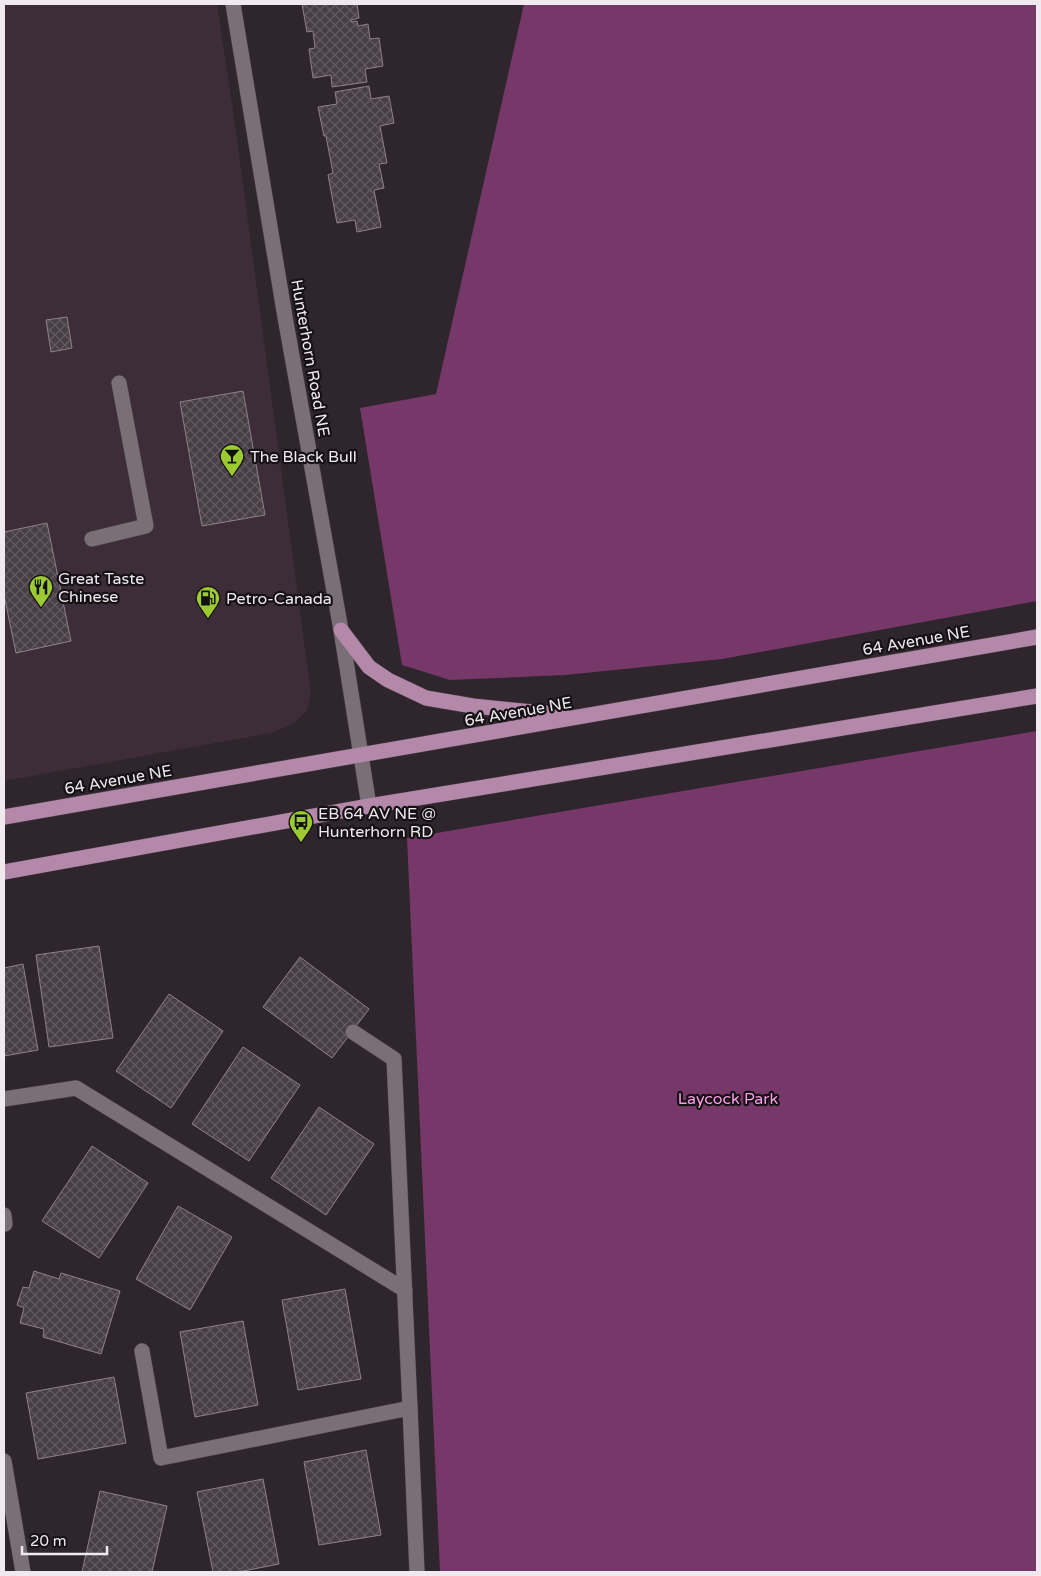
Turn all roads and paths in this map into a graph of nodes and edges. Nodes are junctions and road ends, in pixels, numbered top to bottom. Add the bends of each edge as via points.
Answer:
1 (233, 4) edge
2 (119, 383) dead end
3 (92, 539) dead end
4 (341, 630) junction
5 (1037, 637) edge
6 (1037, 696) edge
7 (582, 717) junction
8 (362, 756) junction
9 (369, 806) junction
10 (4, 817) edge
11 (4, 872) edge
12 (353, 1032) dead end
13 (4, 1099) edge
14 (405, 1290) junction
15 (142, 1350) dead end
16 (410, 1408) junction
17 (4, 1461) edge
18 (23, 1572) edge
19 (416, 1572) edge

1 - 4 street, Hunterhorn Road NE
2 - 3 street via 146,526
4 - 7 main road via 369,666 388,680 426,698
4 - 8 street, Hunterhorn Road NE
5 - 7 main road, 64 Avenue NE
6 - 9 main road
7 - 8 main road, 64 Avenue NE
8 - 9 street, Hunterhorn Road NE
8 - 10 main road, 64 Avenue NE
9 - 11 main road
12 - 14 street via 394,1060
13 - 14 street via 76,1088
14 - 16 street
15 - 16 street via 161,1458
16 - 19 street
17 - 18 street

